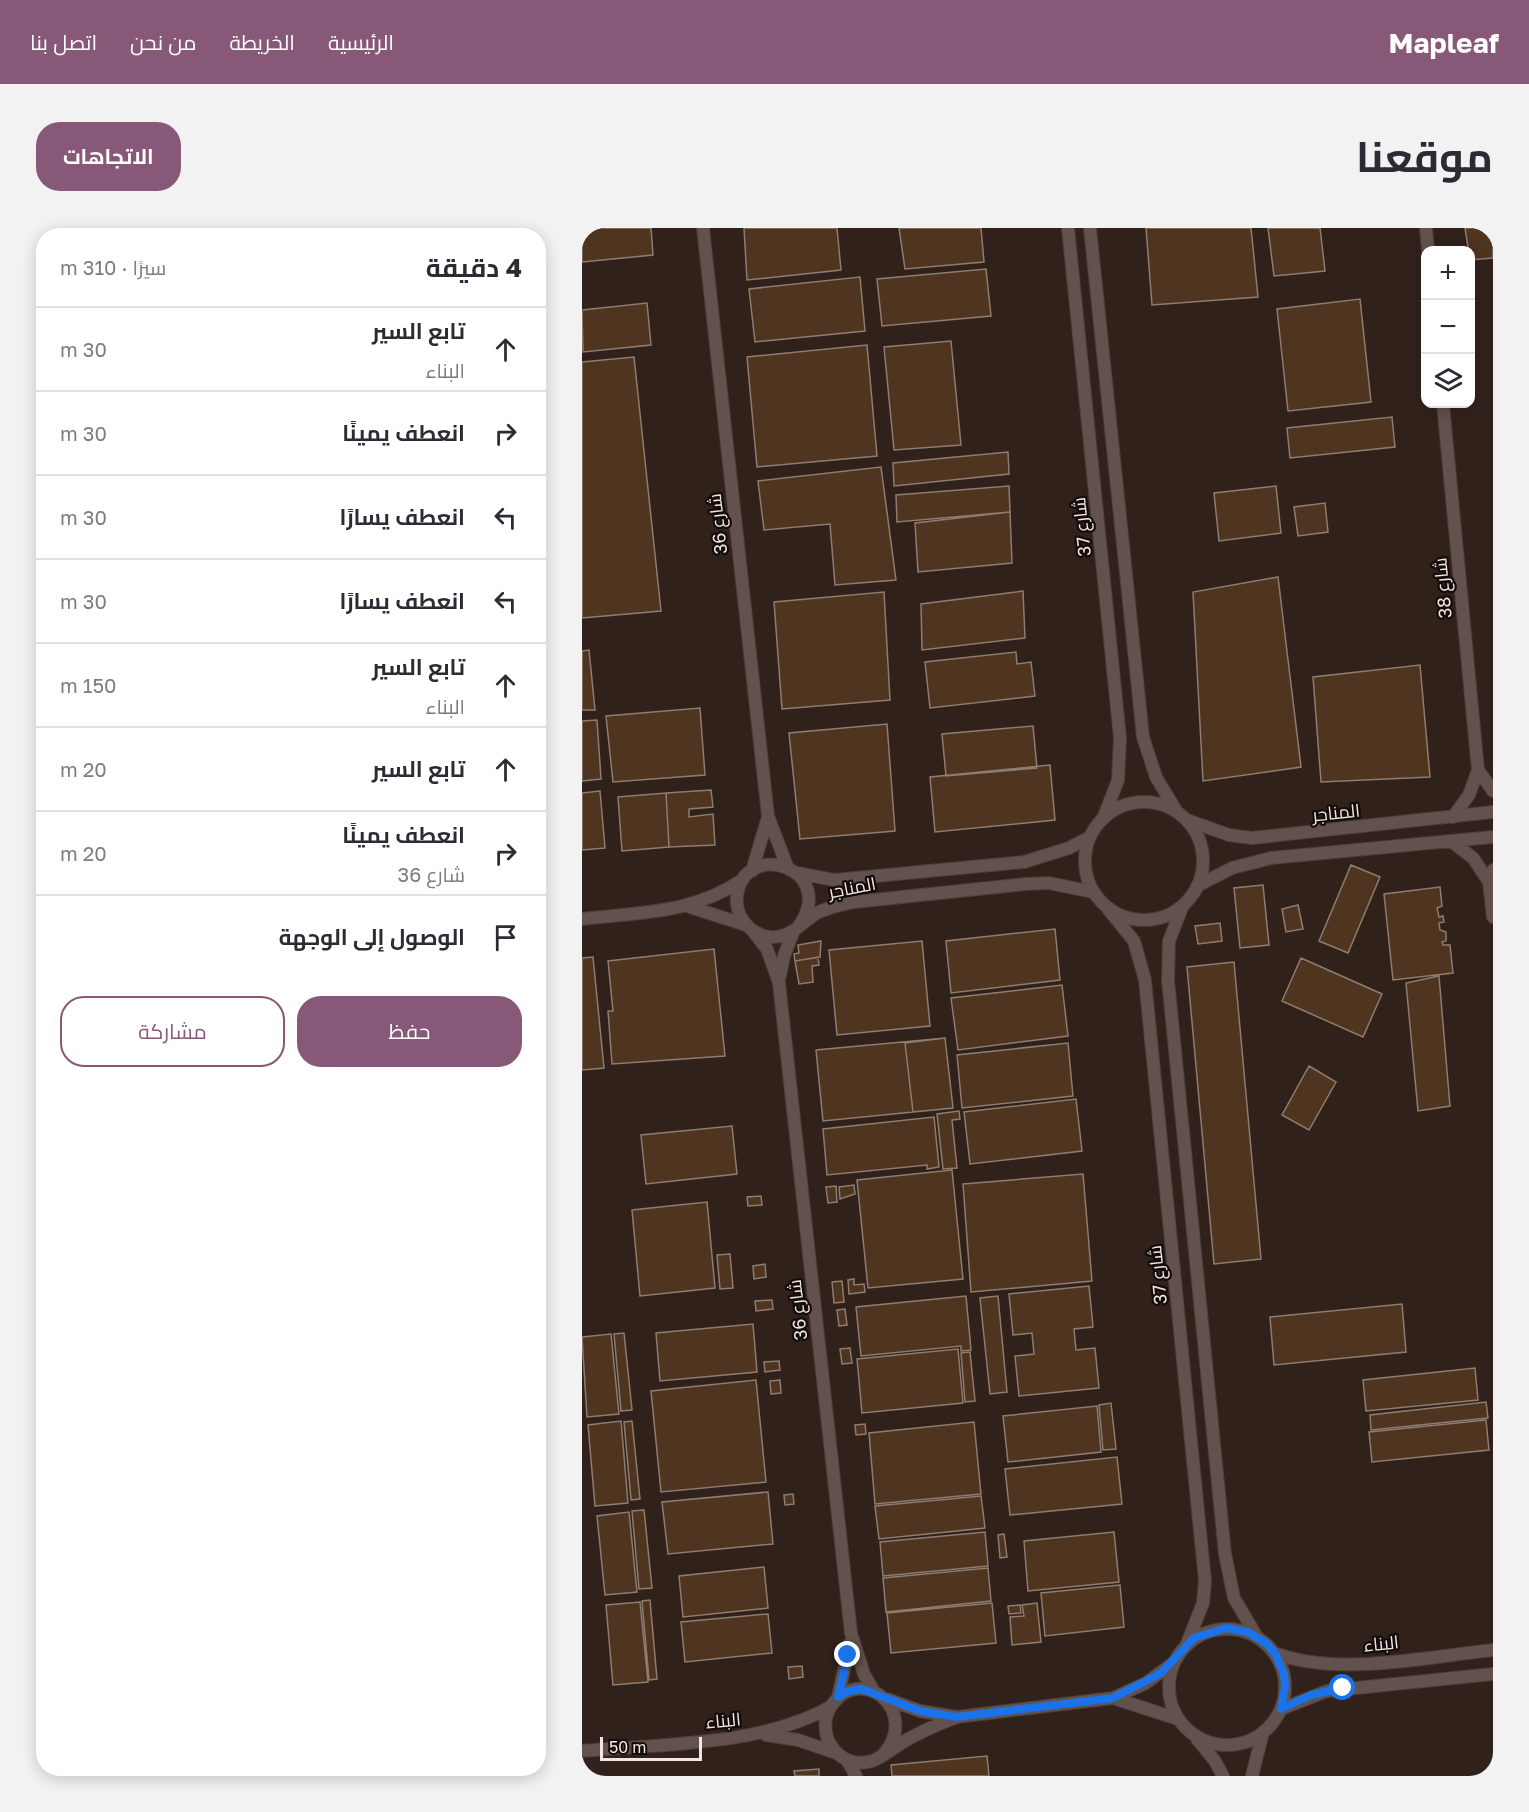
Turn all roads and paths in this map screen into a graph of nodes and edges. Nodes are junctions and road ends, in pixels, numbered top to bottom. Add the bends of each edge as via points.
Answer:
1 (703, 228) edge
2 (1068, 228) edge
3 (1090, 228) edge
4 (1426, 228) edge
5 (1428, 246) edge
6 (1443, 408) edge
7 (1478, 770) junction
8 (1493, 791) edge
9 (1493, 812) edge
10 (768, 816) junction
11 (1181, 816) junction
12 (1453, 817) junction
13 (1103, 819) junction
14 (1090, 837) junction
15 (1493, 837) edge
16 (1451, 841) junction
17 (792, 869) junction
18 (748, 875) junction
19 (1491, 876) edge
20 (1197, 886) junction
21 (1093, 892) junction
22 (1183, 905) junction
23 (688, 907) junction
24 (1108, 909) junction
25 (1493, 917) edge
26 (582, 919) edge
27 (749, 928) junction
28 (797, 928) junction
29 (779, 983) junction
30 (851, 1633) junction
31 (1257, 1637) junction
32 (1186, 1646) junction
33 (1493, 1650) edge
34 (1275, 1653) junction
35 (1174, 1662) junction
36 (1493, 1674) edge
37 (880, 1695) junction
38 (1113, 1698) junction
39 (834, 1702) junction
40 (1281, 1709) junction
41 (957, 1717) junction
42 (1178, 1719) junction
43 (1263, 1732) junction
44 (759, 1734) junction
45 (1192, 1734) junction
46 (582, 1751) edge
47 (883, 1755) junction
48 (841, 1756) junction
49 (856, 1776) edge
50 (1223, 1776) edge
51 (1252, 1776) edge

1 - 10 street, شارع 36
2 - 13 street, شارع 37 via 1120,738 1118,780
3 - 11 street via 1143,737 1156,777
4 - 5 street
6 - 7 street, شارع 38
7 - 8 street
7 - 12 street, شارع 38 via 1469,795
9 - 12 street, المناجر
10 - 17 street, شارع 36 via 772,833
10 - 18 street, شارع 36
11 - 12 street, المناجر via 1229,835 1252,838
11 - 13 street via 1167,807 1144,802 1122,806
11 - 20 street via 1199,839 1202,851
13 - 14 street
14 - 17 street, المناجر via 1058,853 1024,861 834,880
14 - 21 street via 1085,859
15 - 16 street
16 - 19 street
16 - 20 street via 1271,858 1232,868
17 - 18 street via 763,865
17 - 28 street via 804,881 809,904
18 - 23 street via 708,900
18 - 27 street via 738,890 737,903 739,915
19 - 25 street
20 - 22 street
21 - 24 street
21 - 28 street, المناجر via 1026,884 854,902 835,906
22 - 24 street via 1163,917 1141,920
22 - 31 street via 1169,941 1168,980 1224,1554 1234,1598
23 - 26 street
23 - 27 street
24 - 32 street, شارع 37 via 1134,941 1145,980 1205,1581 1203,1603
27 - 28 street via 773,937
27 - 29 street, شارع 36 via 767,949
28 - 29 street, شارع 36 via 784,956
29 - 30 street, شارع 36
30 - 37 street, شارع 36 via 860,1664
30 - 39 street, شارع 36
31 - 32 street via 1226,1628 1204,1633
31 - 34 street
32 - 35 street
33 - 34 street, البناء via 1326,1665
34 - 40 street via 1284,1674
35 - 38 street via 1146,1683
35 - 42 street via 1169,1691
36 - 40 street via 1326,1690
37 - 39 street via 862,1689 849,1691
37 - 41 street via 920,1711
37 - 47 street via 893,1708 897,1721 896,1733
38 - 41 street
38 - 42 street
39 - 44 street, البناء via 796,1724
39 - 48 street via 824,1731
40 - 43 street
41 - 47 street via 919,1733
42 - 45 street
43 - 45 street via 1244,1742 1223,1745
43 - 51 street
44 - 46 street, البناء
44 - 48 street, البناء via 798,1740
45 - 50 street
47 - 48 street via 859,1762
48 - 49 street

